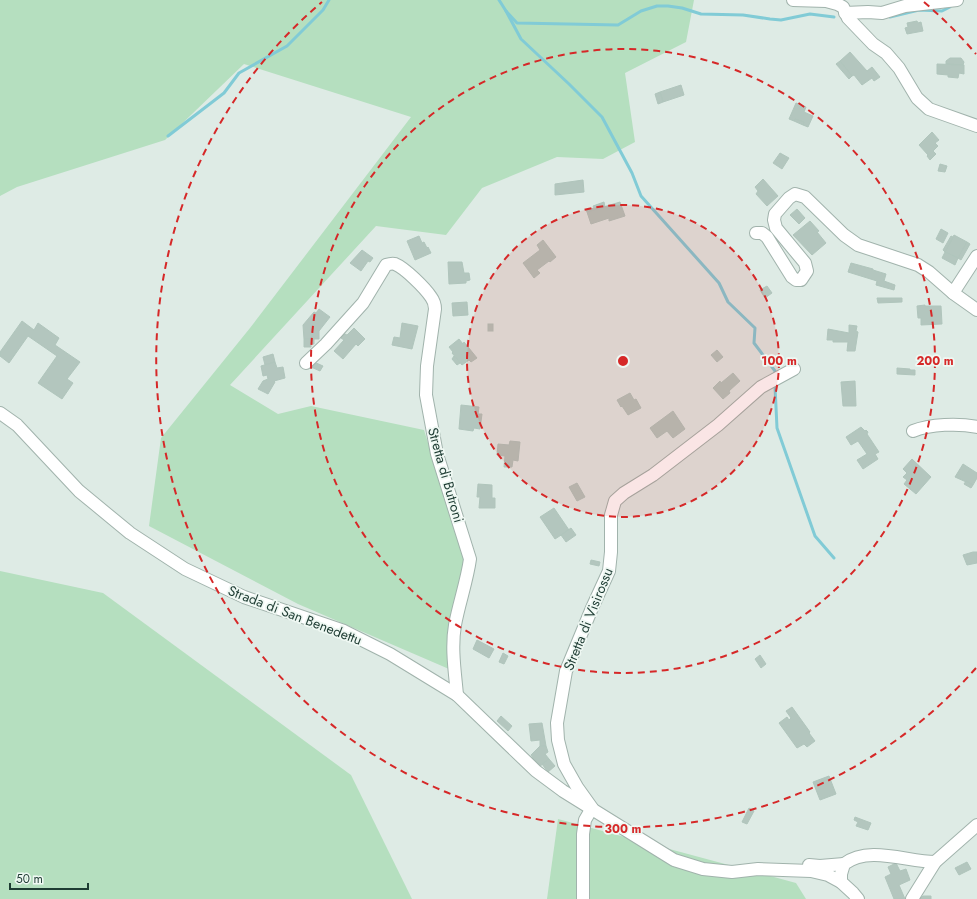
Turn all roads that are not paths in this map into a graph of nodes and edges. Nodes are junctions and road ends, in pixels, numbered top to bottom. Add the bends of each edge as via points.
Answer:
1 (793, 0) edge
2 (957, 0) edge
3 (845, 12) junction
4 (977, 126) edge
5 (756, 233) dead end
6 (977, 256) edge
7 (953, 293) junction
8 (977, 310) edge
9 (306, 363) dead end
10 (794, 369) dead end
11 (0, 413) edge
12 (977, 427) edge
13 (913, 431) dead end
14 (457, 695) junction
15 (592, 808) junction
16 (977, 825) edge
17 (935, 862) junction
18 (844, 864) junction
19 (794, 870) junction
20 (841, 882) junction
21 (583, 899) edge
22 (858, 899) edge
23 (912, 899) edge

1 - 3 street via 826,1 843,7
2 - 3 street via 905,6 882,12
3 - 4 street via 873,44 886,53 899,68 917,98 929,109
5 - 7 street via 762,233 767,237 792,277 801,280 807,272 805,264 776,228 774,220 789,198 795,194 805,197 858,245 918,265
6 - 7 street
7 - 8 street
9 - 14 street, Stretta di Butroni via 363,303 386,264 396,264 431,296 435,309 427,366 426,395 437,454 470,559 455,626 453,655
10 - 15 street, Stretta di Visirossu via 761,387 718,425 615,501 611,515 612,552 609,571 566,671 557,723 564,764
11 - 14 street, Strada di San Benedettu via 17,425 79,491 130,533 185,569 244,597 344,631 390,654
12 - 13 street via 924,426
14 - 15 street, Strada di San Benedettu via 536,771
15 - 19 street, Strada di San Benedettu via 674,860 703,869 732,872 758,869
15 - 21 street via 585,820 583,834
16 - 17 street
17 - 18 street via 877,855 851,858
17 - 23 street
18 - 19 street via 803,864
18 - 20 street
19 - 20 street, Strada di San Benedettu via 828,875
20 - 22 street, Strada di San Benedettu

